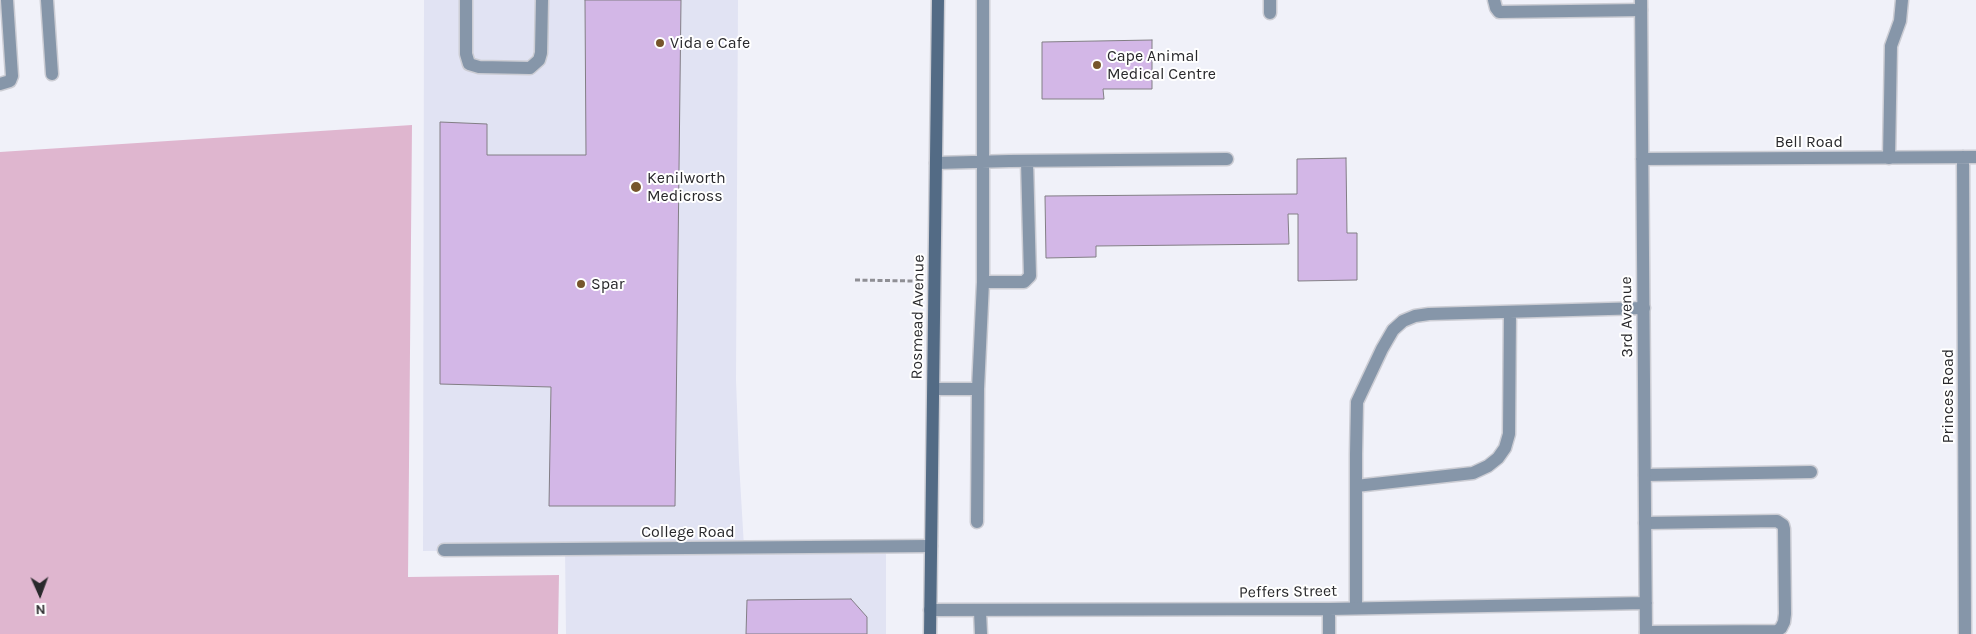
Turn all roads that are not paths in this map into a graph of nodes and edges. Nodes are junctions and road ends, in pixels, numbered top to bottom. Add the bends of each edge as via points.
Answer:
1 (7, 0) edge
2 (47, 0) edge
3 (466, 0) edge
4 (542, 0) edge
5 (938, 0) edge
6 (983, 0) edge
7 (1270, 0) edge
8 (1494, 0) edge
9 (1902, 0) edge
10 (1641, 5) edge
11 (1270, 13) dead end
12 (52, 74) dead end
13 (0, 84) edge
14 (1970, 157) edge
15 (1888, 158) junction
16 (1227, 159) dead end
17 (1642, 159) junction
18 (1027, 161) junction
19 (982, 162) junction
20 (936, 164) junction
21 (983, 282) junction
22 (1644, 308) junction
23 (1510, 312) junction
24 (934, 389) junction
25 (978, 389) junction
26 (1810, 472) dead end
27 (1645, 475) junction
28 (1356, 486) junction
29 (977, 522) dead end
30 (1645, 523) junction
31 (931, 546) junction
32 (444, 550) dead end
33 (1646, 603) junction
34 (1356, 607) junction
35 (1329, 609) junction
36 (930, 610) junction
37 (980, 611) junction
38 (1646, 633) edge
39 (930, 634) edge
40 (981, 634) edge
41 (1329, 634) edge
42 (1965, 634) edge

1 - 13 street via 12,76 10,81
2 - 12 street
3 - 4 street via 466,54 469,64 530,68 539,60 541,53
5 - 20 main road, Rosmead Avenue
6 - 19 street
7 - 11 street
8 - 10 street via 1499,12
9 - 15 street via 1900,20 1891,46
10 - 17 street, 3rd Avenue
14 - 15 street, Bell Road
14 - 42 street, Princes Road
15 - 17 street, Bell Road
16 - 18 street
17 - 22 street, 3rd Avenue
18 - 19 street
18 - 21 street via 1030,276 1024,282
19 - 20 street
19 - 21 street
20 - 24 main road, Rosmead Avenue
21 - 25 street
22 - 23 street
22 - 27 street, 3rd Avenue
23 - 28 street via 1415,316 1393,330 1357,402
23 - 28 street via 1509,434 1498,458 1473,472
24 - 25 street
24 - 31 main road, Rosmead Avenue
25 - 29 street
26 - 27 street
27 - 30 street, 3rd Avenue
28 - 34 street
30 - 33 street, 3rd Avenue
30 - 38 street via 1777,521 1784,530 1785,604 1784,622 1777,631
31 - 32 street, College Road
31 - 36 main road, Rosmead Avenue
33 - 34 street, Peffers Street
33 - 38 street, 3rd Avenue
34 - 35 street, Peffers Street
35 - 37 street, Peffers Street
35 - 41 street
36 - 37 street, Peffers Street
36 - 39 main road, Rosmead Avenue
37 - 40 street

